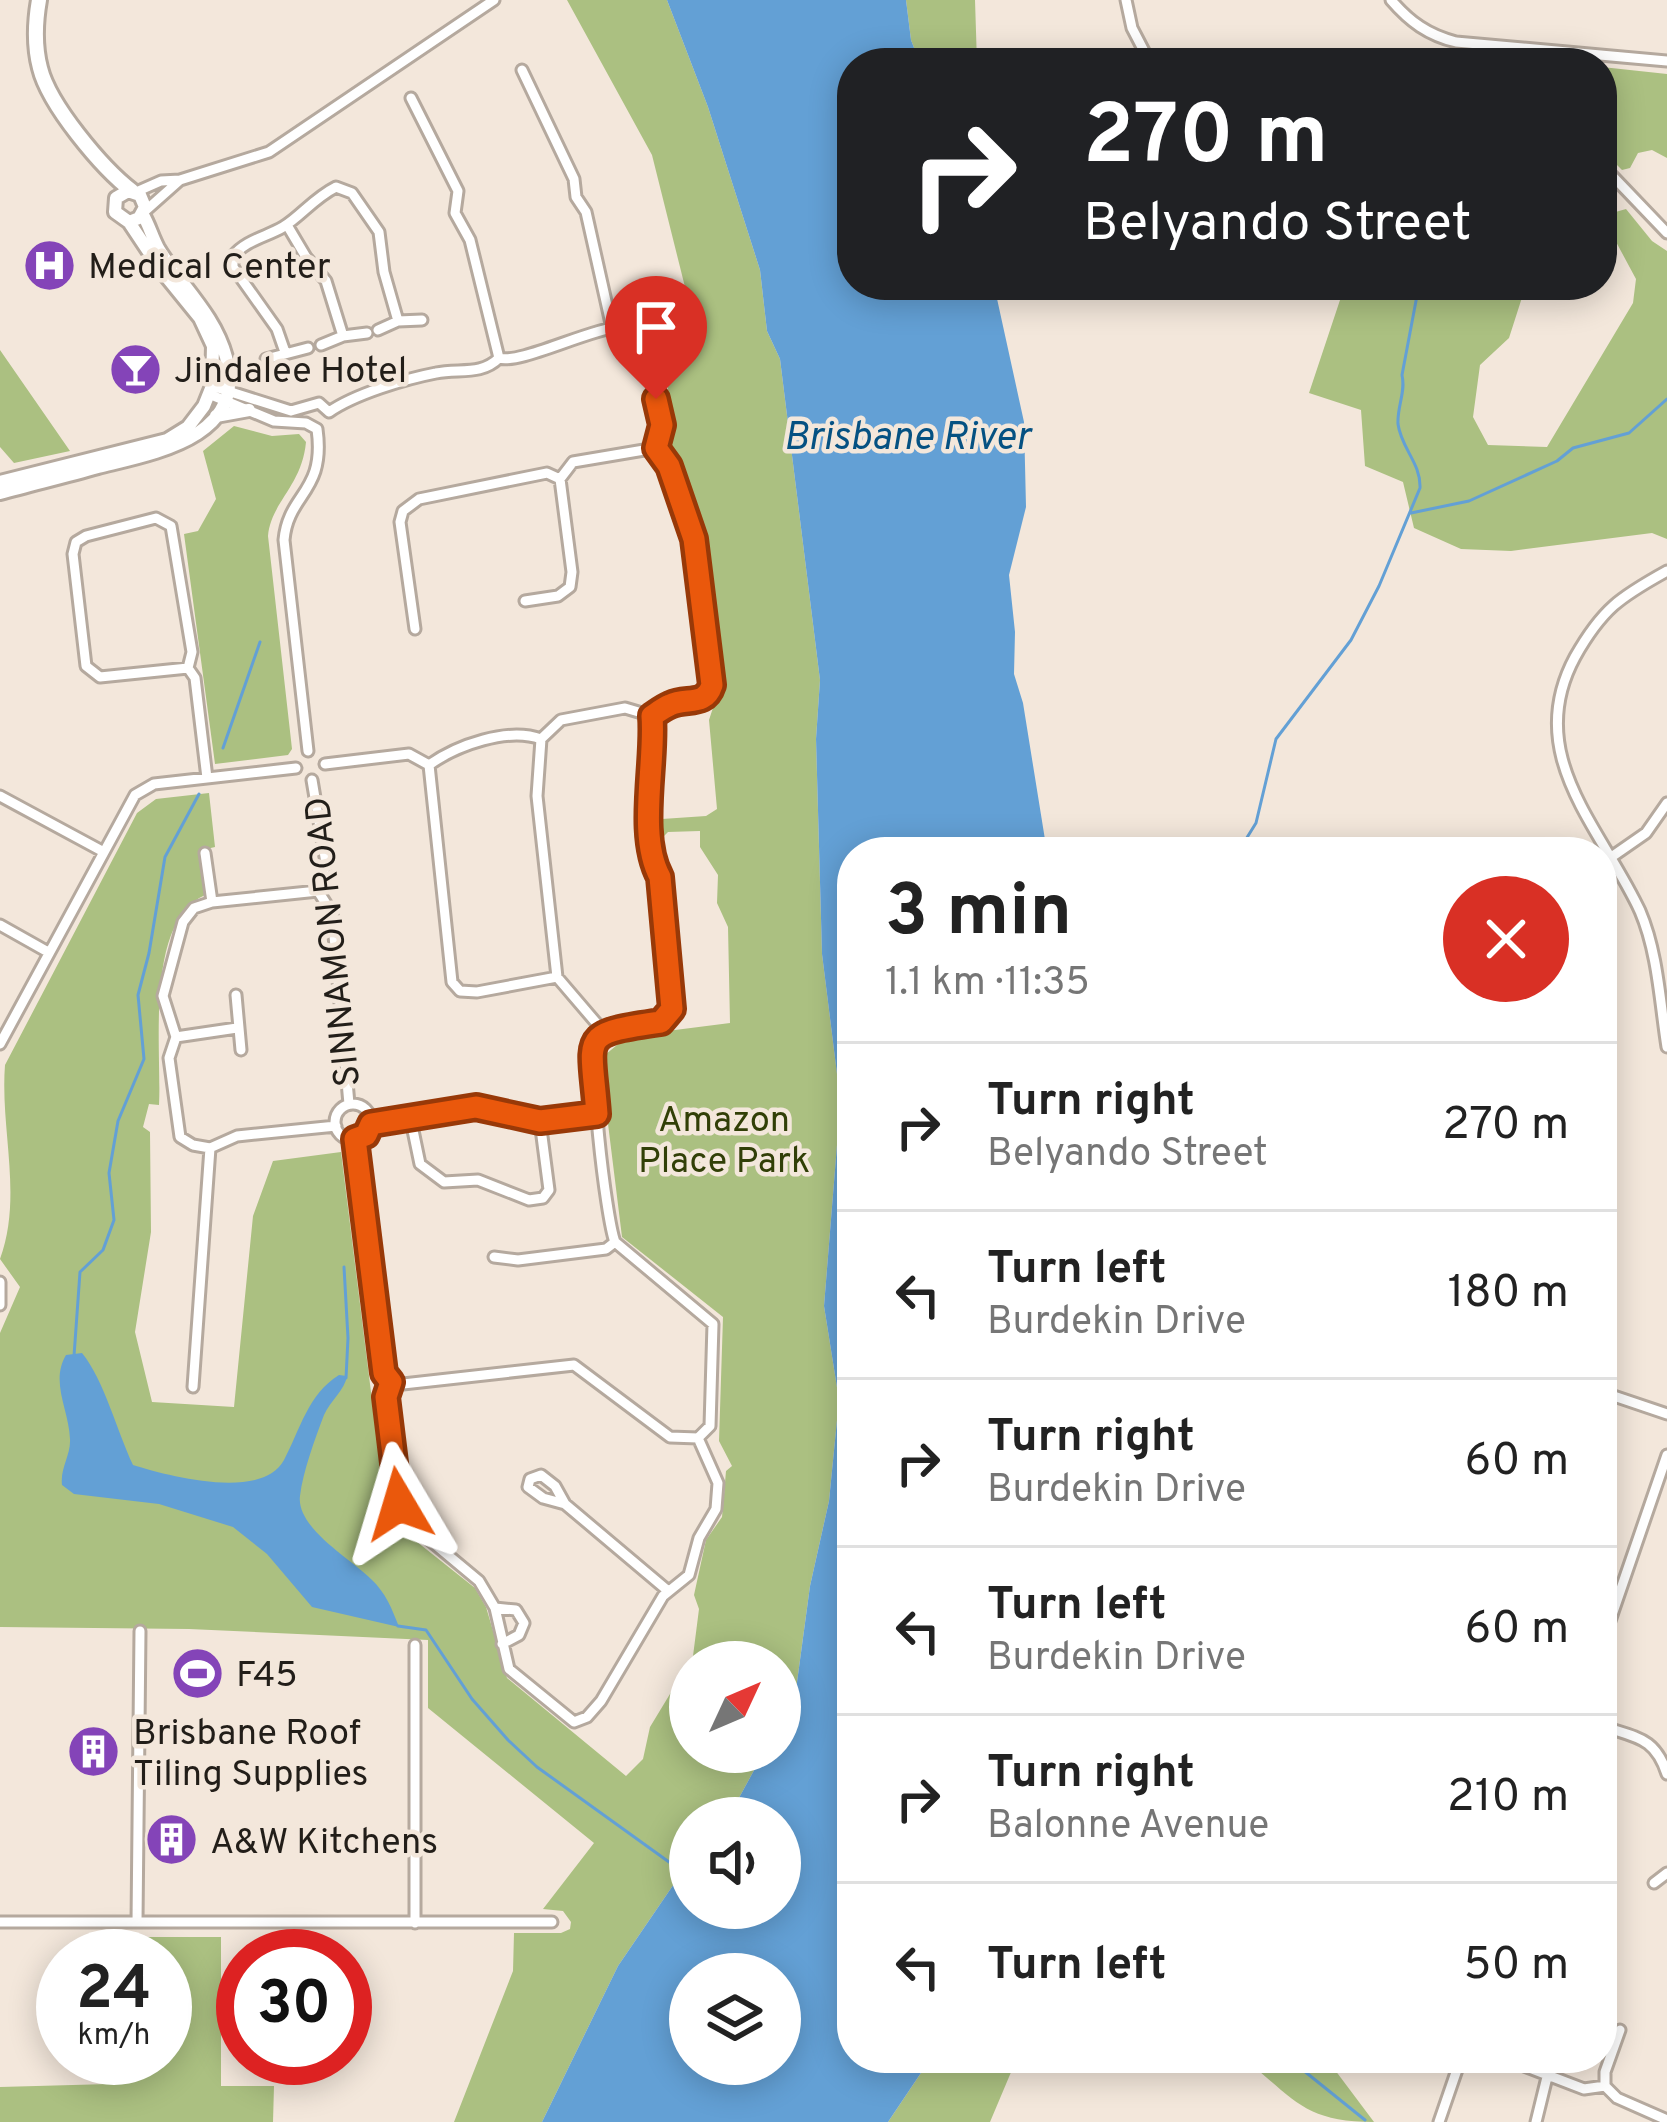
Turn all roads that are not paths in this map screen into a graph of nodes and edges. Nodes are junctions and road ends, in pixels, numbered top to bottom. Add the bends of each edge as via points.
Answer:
1 (39, 0) edge
2 (494, 0) edge
3 (1126, 0) edge
4 (1391, 0) edge
5 (478, 4) edge
6 (1142, 48) edge
7 (1497, 48) edge
8 (1617, 58) edge
9 (1667, 62) edge
10 (522, 70) dead end
11 (411, 98) dead end
12 (180, 180) junction
13 (1617, 181) edge
14 (134, 191) junction
15 (295, 194) dead end
16 (304, 206) junction
17 (139, 216) junction
18 (287, 225) junction
19 (1667, 233) edge
20 (422, 320) dead end
21 (398, 321) junction
22 (612, 328) junction
23 (343, 336) junction
24 (321, 345) dead end
25 (308, 348) dead end
26 (285, 352) junction
27 (499, 358) junction
28 (266, 359) dead end
29 (211, 390) junction
30 (226, 394) junction
31 (305, 409) junction
32 (249, 410) junction
33 (329, 412) junction
34 (216, 416) junction
35 (311, 426) junction
36 (656, 448) junction
37 (560, 479) junction
38 (0, 482) edge
39 (0, 493) edge
40 (1667, 572) edge
41 (525, 601) dead end
42 (415, 629) dead end
43 (188, 668) junction
44 (652, 716) junction
45 (542, 739) junction
46 (308, 751) junction
47 (325, 764) junction
48 (429, 765) junction
49 (296, 768) junction
50 (207, 778) junction
51 (313, 780) junction
52 (0, 796) edge
53 (1667, 803) edge
54 (1599, 837) edge
55 (103, 851) junction
56 (205, 853) dead end
57 (1617, 853) edge
58 (1617, 872) edge
59 (318, 891) junction
60 (212, 902) junction
61 (0, 926) edge
62 (48, 952) junction
63 (557, 977) junction
64 (236, 995) dead end
65 (237, 1028) junction
66 (604, 1032) junction
67 (176, 1037) junction
68 (0, 1044) edge
69 (1667, 1047) edge
70 (242, 1050) dead end
71 (349, 1104) junction
72 (597, 1114) junction
73 (410, 1116) junction
74 (540, 1121) junction
75 (371, 1124) junction
76 (336, 1126) junction
77 (355, 1139) junction
78 (210, 1148) junction
79 (615, 1243) junction
80 (494, 1257) dead end
81 (0, 1282) edge
82 (0, 1305) edge
83 (391, 1382) junction
84 (194, 1388) dead end
85 (1617, 1397) edge
86 (1667, 1414) edge
87 (698, 1438) junction
88 (1667, 1455) edge
89 (565, 1504) dead end
90 (667, 1590) junction
91 (1617, 1601) edge
92 (495, 1608) junction
93 (140, 1631) dead end
94 (502, 1644) junction
95 (416, 1645) dead end
96 (1617, 1731) edge
97 (1667, 1774) edge
98 (1667, 1873) edge
99 (1654, 1883) dead end
100 (0, 1922) edge
101 (137, 1922) junction
102 (552, 1922) dead end
103 (415, 1923) junction
104 (1620, 2030) dead end
105 (1617, 2038) edge
106 (1456, 2073) edge
107 (1548, 2073) joint
108 (1605, 2073) edge
109 (1605, 2086) junction
110 (1664, 2120) edge
111 (1439, 2122) edge
112 (1536, 2122) edge

1 - 14 highway via 36,39 46,83 105,168
2 - 5 street
3 - 6 street
4 - 7 street via 1436,37
5 - 12 street via 269,152
8 - 9 street
10 - 22 street via 586,212
11 - 27 street via 458,190 457,221 470,240
12 - 14 street
12 - 17 street
13 - 19 street
14 - 17 main road via 145,202
14 - 17 main road via 114,203 117,216
15 - 16 street
16 - 18 street
16 - 21 street via 336,187 352,193 382,238
17 - 29 main road via 206,327
17 - 30 main road via 218,336
18 - 23 street via 326,281
18 - 26 street via 243,245 232,262
20 - 21 street
21 - 23 street
22 - 27 street via 520,360
22 - 36 street via 641,324 662,342
23 - 24 street
25 - 26 street
26 - 28 street
27 - 33 street via 473,371 412,378
29 - 30 street
29 - 38 main road via 193,421 167,440
30 - 31 street
30 - 32 street
30 - 34 main road
31 - 33 street via 320,403
31 - 35 street, SINNAMON ROAD
32 - 34 main road
32 - 35 street
33 - 35 street via 327,423
34 - 39 main road via 169,448
35 - 46 street, SINNAMON ROAD via 314,479 287,520 284,540
36 - 37 street via 573,462
36 - 44 street via 694,539 712,685 703,700
37 - 41 street via 570,587
37 - 42 street via 547,472 418,499 403,511
40 - 54 street via 1605,611 1557,698 1568,777
43 - 43 street via 91,673 76,542 156,518 171,526
43 - 50 street
44 - 45 street via 625,708 561,720
44 - 66 street via 651,861 660,877 672,1009 661,1022
45 - 48 street via 524,733 449,751
45 - 63 street via 537,796
46 - 47 street
46 - 49 street
47 - 48 street via 409,754
47 - 51 street
48 - 63 street via 452,982 460,992 477,992
49 - 50 street
49 - 51 street
50 - 55 street via 135,794
51 - 59 street, SINNAMON ROAD via 326,863
52 - 55 street
53 - 57 street via 1646,833
55 - 62 street
56 - 60 street
58 - 69 street via 1648,933
59 - 60 street
59 - 71 street, SINNAMON ROAD via 332,913
60 - 67 street via 183,922 164,996
61 - 62 street
62 - 68 street
63 - 66 street
64 - 65 street
65 - 67 street
65 - 70 street
66 - 72 street via 592,1046
67 - 78 street via 169,1058 180,1137
71 - 75 street via 365,1108
71 - 76 street
72 - 74 street
72 - 79 street
73 - 74 street via 484,1107
73 - 74 street via 420,1164 444,1182 478,1180 529,1200 549,1190
73 - 75 street
75 - 77 street
76 - 77 street
76 - 78 street via 238,1136
77 - 83 street, SINNAMON ROAD
78 - 84 street
79 - 80 street
79 - 87 street via 713,1324 711,1419
81 - 82 street
83 - 87 street via 574,1365 670,1438
83 - 92 street, SINNAMON ROAD via 386,1397 403,1520 478,1582
85 - 86 street
87 - 90 street via 716,1473 716,1509 689,1575
88 - 91 street
89 - 90 street
90 - 94 street via 601,1701 580,1721 513,1673
92 - 94 street
92 - 94 street via 515,1610 524,1623
93 - 101 street
95 - 103 street
96 - 97 street via 1652,1744
98 - 99 street
100 - 101 street
101 - 103 street
102 - 103 street
104 - 105 street
106 - 111 street
107 - 109 street via 1584,2089
107 - 112 street
108 - 109 street
109 - 110 street

